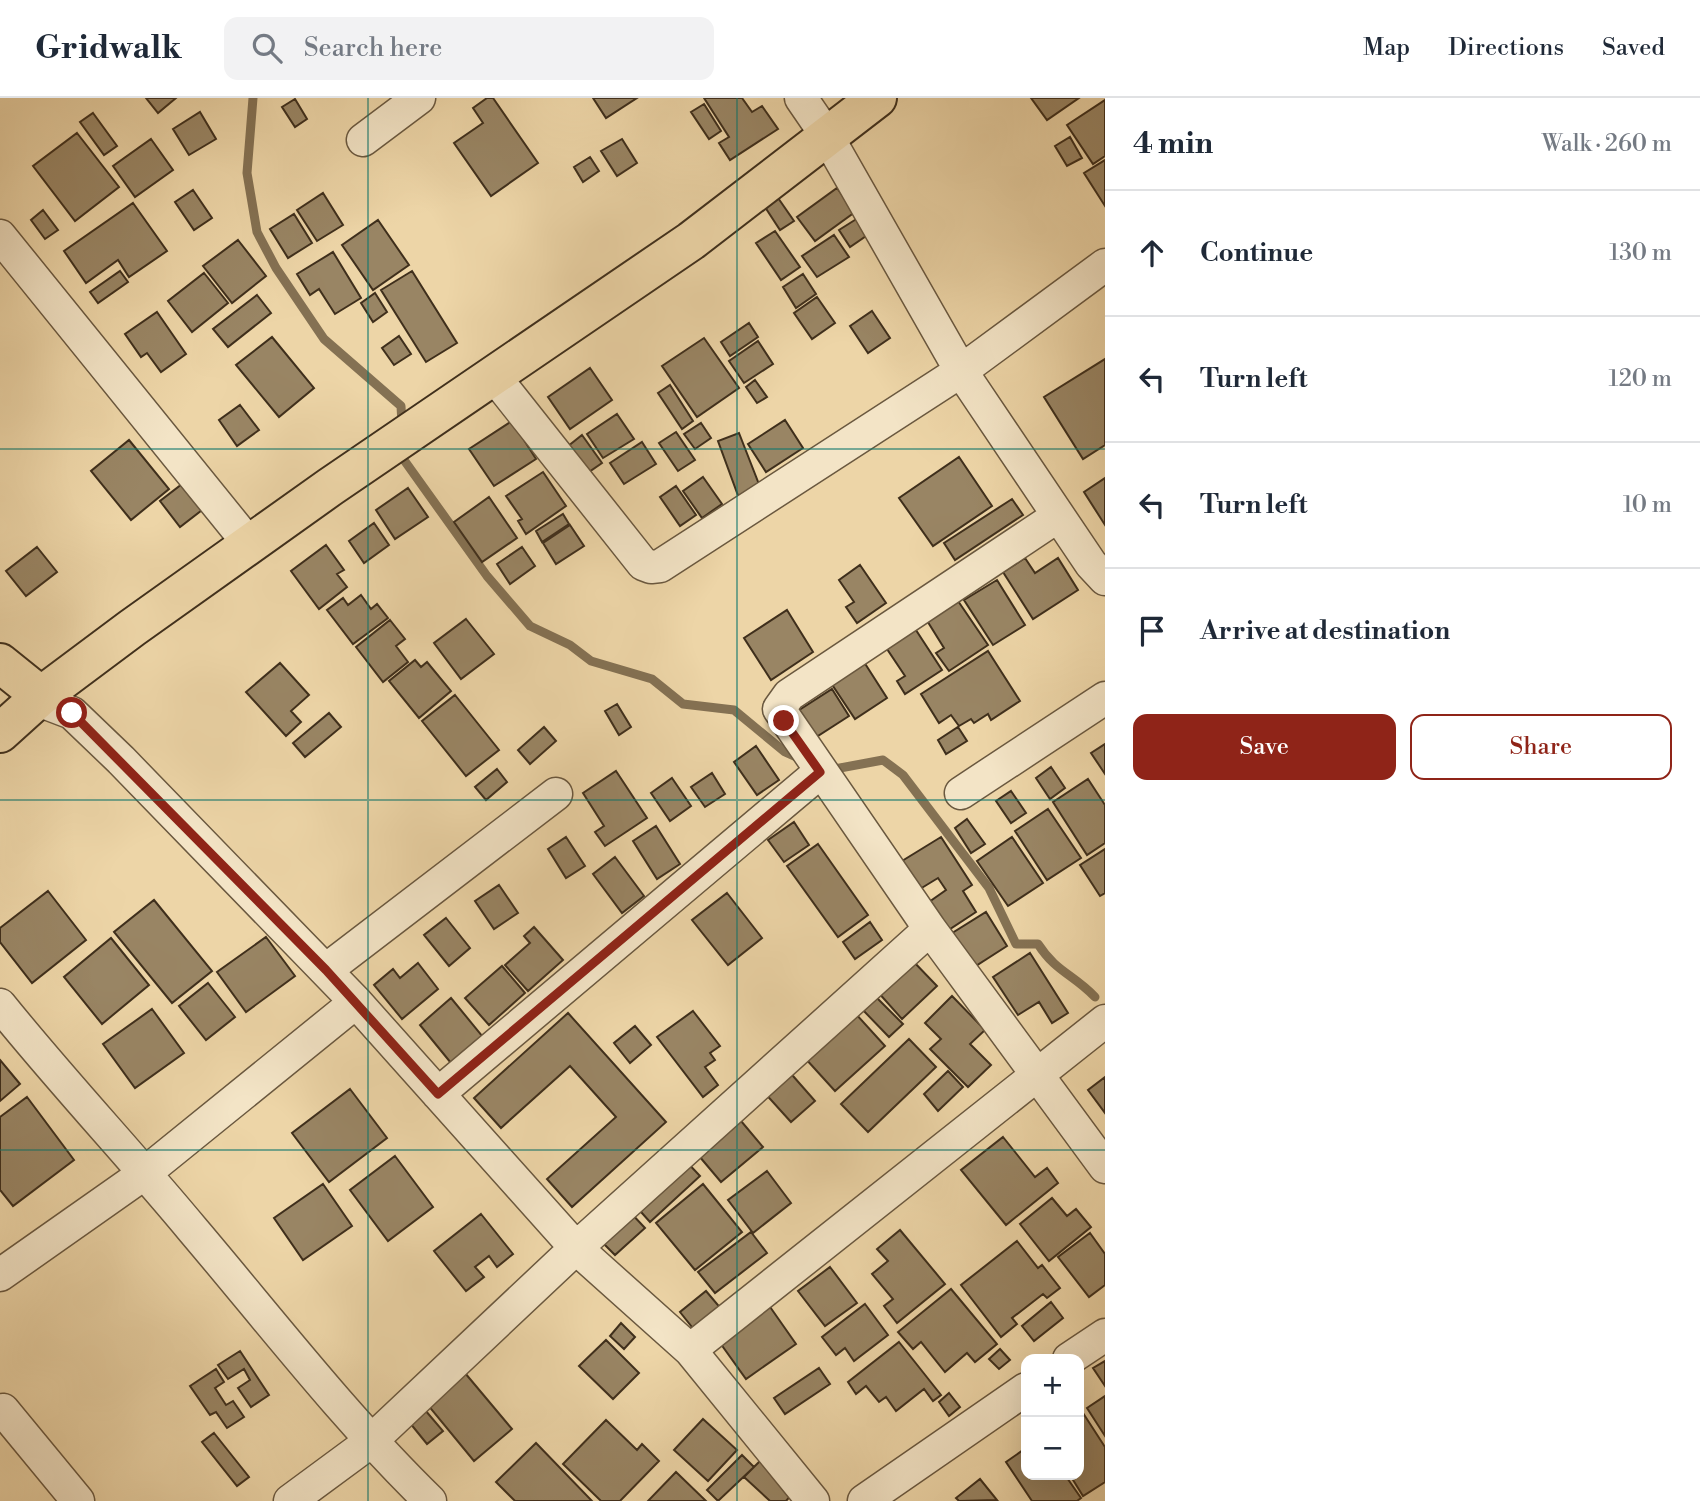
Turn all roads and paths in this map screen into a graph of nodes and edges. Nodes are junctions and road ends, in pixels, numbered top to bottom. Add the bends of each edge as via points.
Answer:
1 (419, 98) edge
2 (801, 98) edge
3 (877, 98) edge
4 (827, 136) junction
5 (363, 140) dead end
6 (0, 236) edge
7 (1105, 265) edge
8 (961, 371) junction
9 (494, 376) junction
10 (1058, 516) junction
11 (250, 545) junction
12 (1100, 566) edge
13 (0, 663) edge
14 (39, 698) junction
15 (1105, 698) edge
16 (0, 733) edge
17 (820, 772) junction
18 (961, 793) dead end
19 (556, 794) dead end
20 (930, 929) junction
21 (326, 970) junction
22 (356, 1002) junction
23 (0, 1005) edge
24 (1105, 1021) edge
25 (1037, 1072) junction
26 (438, 1094) junction
27 (1105, 1167) edge
28 (145, 1173) junction
29 (576, 1248) junction
30 (0, 1275) edge
31 (1105, 1335) edge
32 (690, 1350) junction
33 (1076, 1354) edge
34 (1021, 1392) edge
35 (3, 1410) dead end
36 (370, 1442) junction
37 (78, 1501) edge
38 (290, 1501) edge
39 (430, 1501) edge
40 (813, 1501) edge
41 (864, 1501) edge

1 - 5 street
2 - 4 street
3 - 4 main road
4 - 8 street
4 - 9 main road via 691,241
6 - 11 street
7 - 8 street
8 - 9 street via 651,568 643,564
8 - 10 street
9 - 11 main road
10 - 12 street
10 - 17 street via 781,704 784,721
11 - 14 main road
13 - 14 main road
14 - 16 main road
14 - 21 street via 72,713
15 - 18 street
17 - 20 street
17 - 26 street
19 - 21 street
20 - 25 street
20 - 29 street
21 - 22 street
22 - 26 street
22 - 28 street
23 - 28 street
24 - 25 street
25 - 27 street
25 - 32 street
26 - 29 street
28 - 30 street
28 - 36 street
29 - 32 street
29 - 36 street
31 - 33 street
32 - 40 street
34 - 41 street
35 - 37 street
36 - 38 street
36 - 39 street

